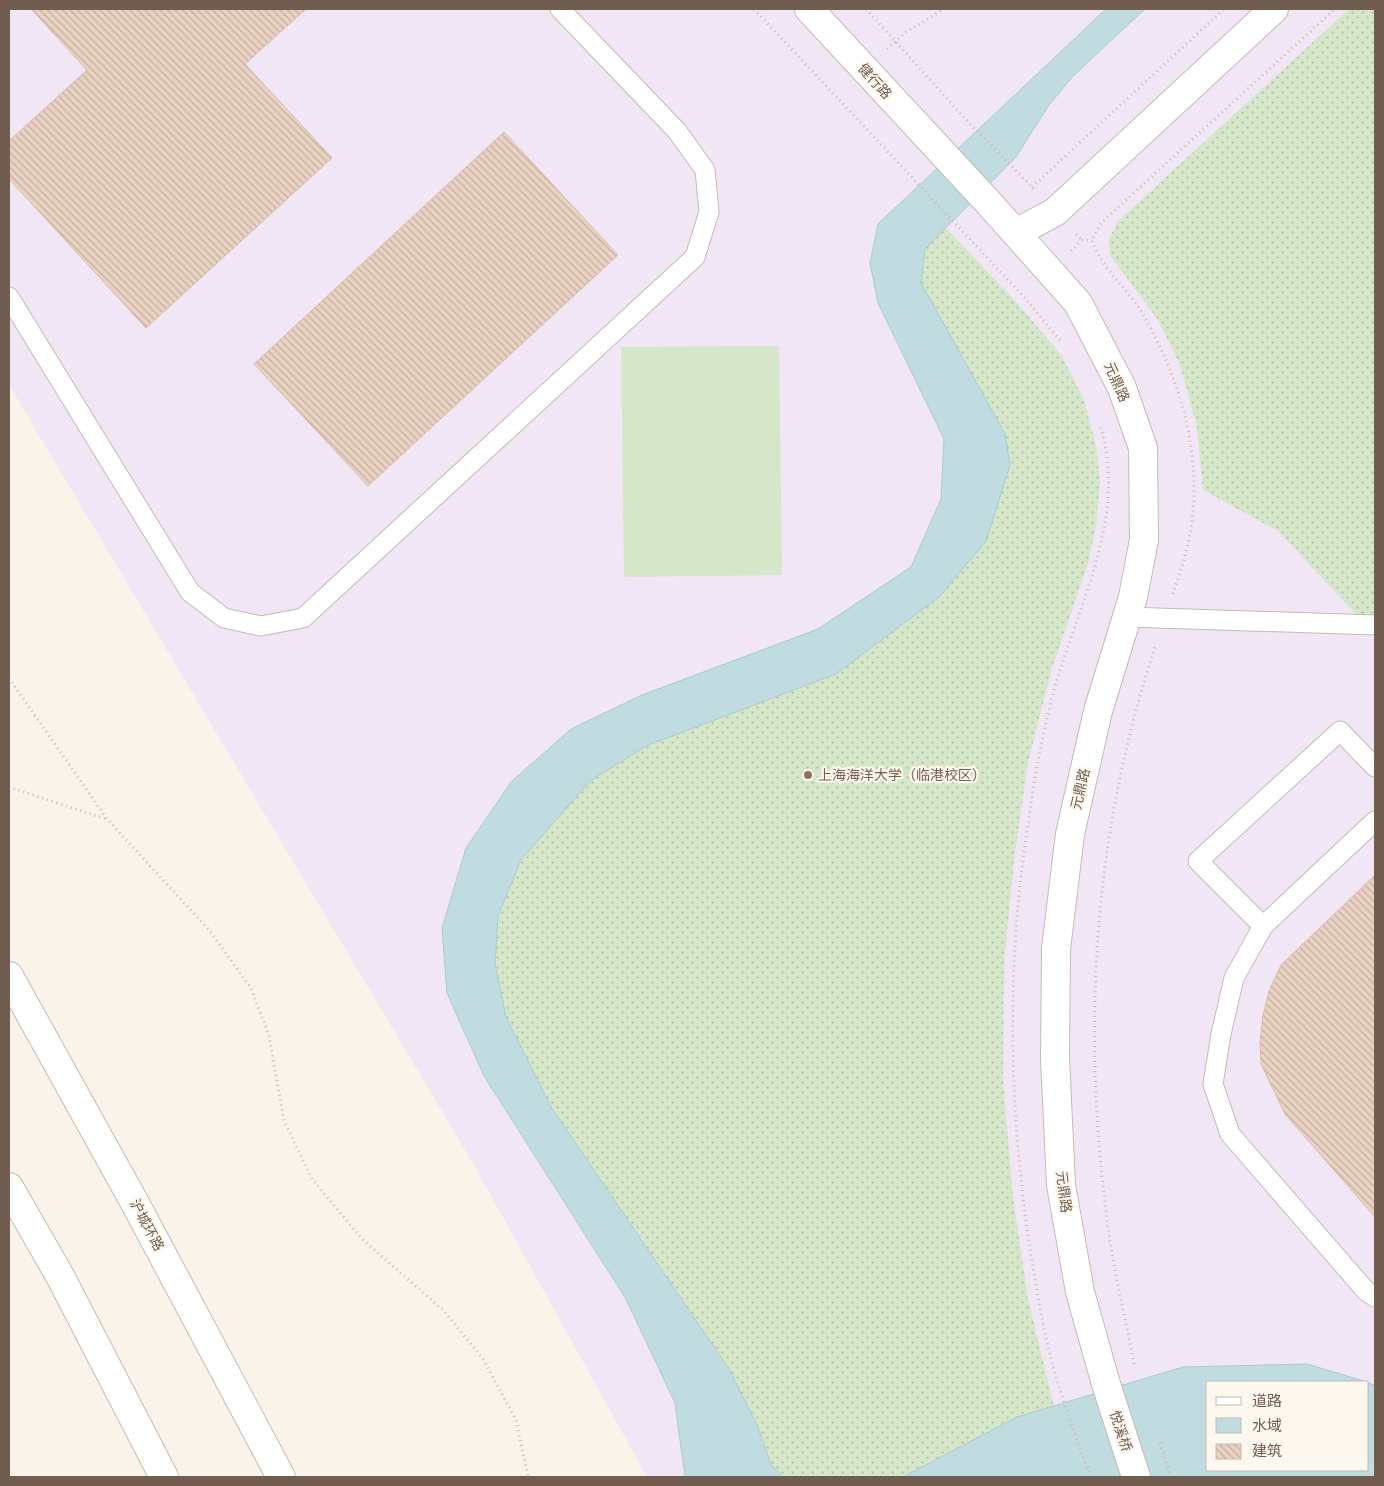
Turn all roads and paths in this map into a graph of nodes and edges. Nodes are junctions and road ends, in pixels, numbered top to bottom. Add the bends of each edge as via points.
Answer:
1 (560, 9) edge
2 (754, 9) edge
3 (809, 9) edge
4 (866, 9) edge
5 (944, 9) edge
6 (1224, 9) edge
7 (1274, 9) edge
8 (895, 41) junction
9 (864, 69) junction
10 (1020, 173) dead end
11 (1032, 187) dead end
12 (987, 201) joint
13 (1016, 233) junction
14 (9, 297) edge
15 (1063, 344) dead end
16 (1100, 425) dead end
17 (1127, 617) junction
18 (1375, 625) edge
19 (9, 678) edge
20 (1375, 767) edge
21 (9, 786) edge
22 (107, 819) junction
23 (1375, 821) edge
24 (1263, 926) junction
25 (9, 976) edge
26 (9, 1188) edge
27 (1375, 1298) edge
28 (1106, 1384) joint
29 (164, 1477) edge
30 (282, 1477) edge
31 (528, 1477) edge
32 (1091, 1477) edge
33 (1136, 1477) edge

1 - 14 lane via 677,131 705,170 710,212 695,257 303,618 261,626 224,618 190,592
2 - 15 path via 1025,298
3 - 9 street, 健行路
4 - 8 path
5 - 8 path
6 - 11 path
7 - 13 street via 1055,212
8 - 9 path
8 - 10 path via 968,122
9 - 12 street, 健行路
12 - 13 street, 元鼎路
13 - 17 street, 元鼎路 via 1078,303 1122,388 1143,448 1144,540
16 - 32 path via 1106,444 1109,482 1105,526 1096,566 1060,670 1037,764 1013,963 1013,1080 1022,1196 1038,1297 1061,1395
17 - 18 lane
17 - 28 street, 元鼎路 via 1098,712 1070,834 1056,949 1055,1058 1061,1185 1080,1292
19 - 22 path
20 - 24 lane via 1340,731 1198,861
21 - 22 path
22 - 31 path via 209,930 251,988 269,1036 284,1121 312,1179 361,1238 444,1311 483,1360 516,1420
23 - 24 lane
24 - 27 lane via 1234,978 1213,1084 1230,1134
25 - 30 street, 沪城环路
26 - 29 street via 60,1276
28 - 33 street, 悦溪桥

